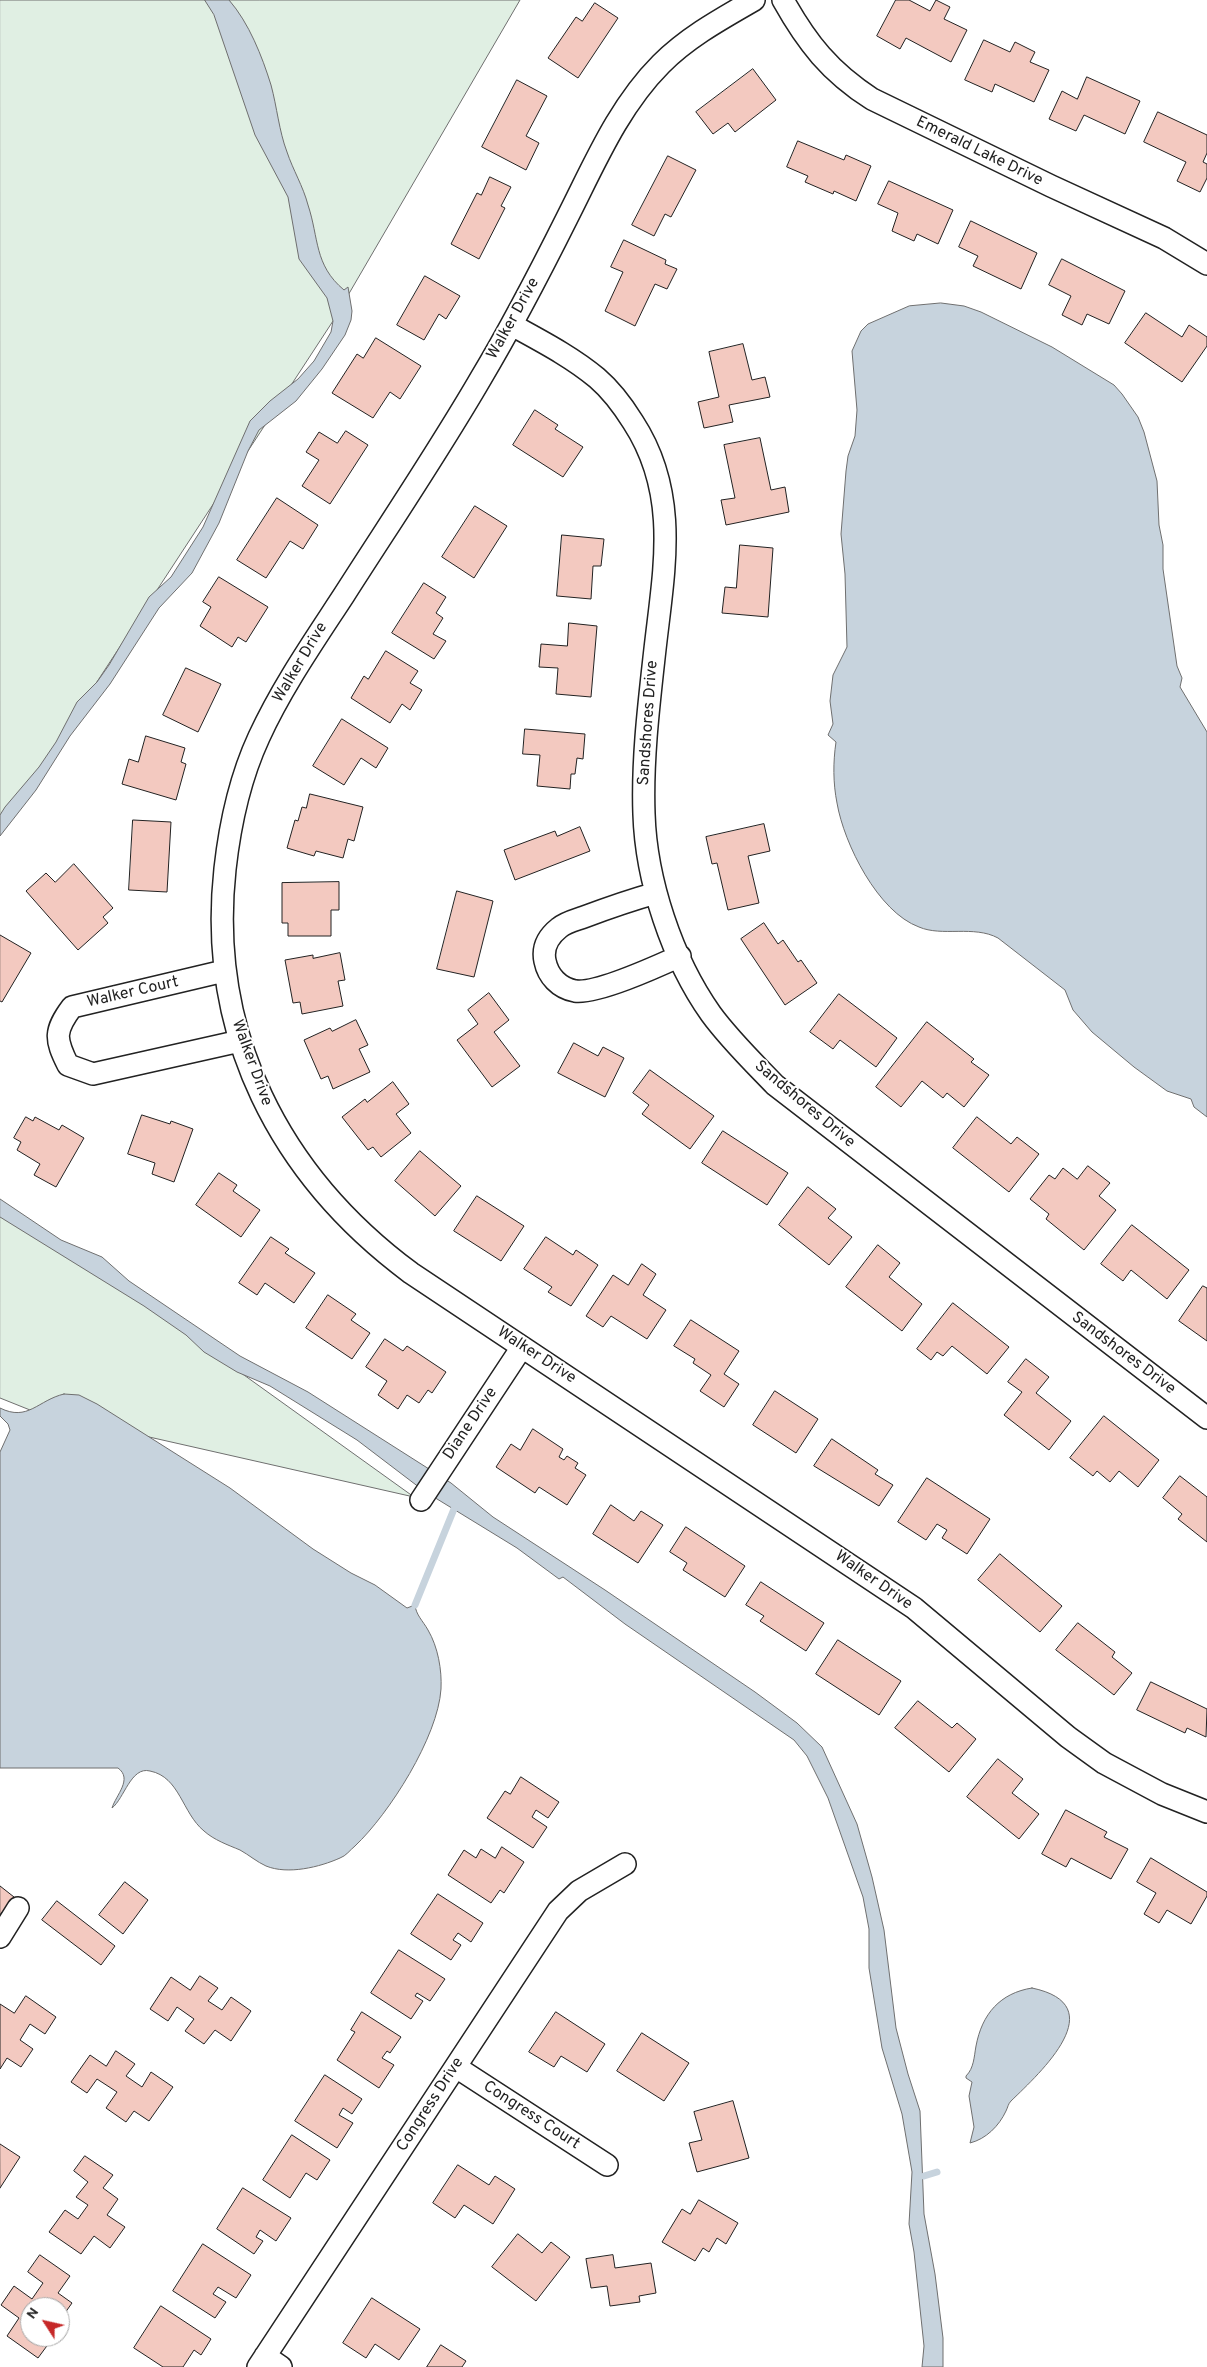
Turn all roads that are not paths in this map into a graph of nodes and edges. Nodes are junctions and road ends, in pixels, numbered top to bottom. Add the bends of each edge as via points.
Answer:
1 (754, 0) edge
2 (783, 0) edge
3 (1207, 264) edge
4 (512, 326) junction
5 (656, 892) junction
6 (680, 956) junction
7 (224, 972) junction
8 (240, 1041) junction
9 (522, 1347) junction
10 (1207, 1418) edge
11 (421, 1500) dead end
12 (1207, 1812) edge
13 (625, 1864) dead end
14 (18, 1908) dead end
15 (0, 1937) edge
16 (456, 2067) junction
17 (607, 2165) dead end
18 (268, 2363) edge

1 - 4 street, Walker Drive via 699,31 644,83 628,104
2 - 3 street, Emerald Lake Drive via 817,53 850,85 872,99 1164,238
4 - 5 street, Sandshores Drive via 577,363 598,379 622,405 640,433 658,476 664,505 666,544 648,723 644,815
4 - 7 street, Walker Drive via 308,649 258,740 236,804 227,847 221,927
5 - 6 street, Sandshores Drive
5 - 6 street via 561,926 550,936 545,947 548,973 565,987 576,991 593,990
6 - 10 street, Sandshores Drive via 711,1013 775,1085
7 - 8 street, Walker Drive
7 - 8 street, Walker Court via 72,1007 61,1022 58,1044 68,1065 93,1074
8 - 9 street, Walker Drive via 252,1077 274,1124 320,1190 395,1262
9 - 11 street, Diane Drive
9 - 12 street, Walker Drive via 914,1608 1054,1726 1104,1763 1162,1794
13 - 16 street, Congress Drive via 579,1891 558,1911
14 - 15 street
16 - 17 street, Congress Court
16 - 18 street, Congress Drive

